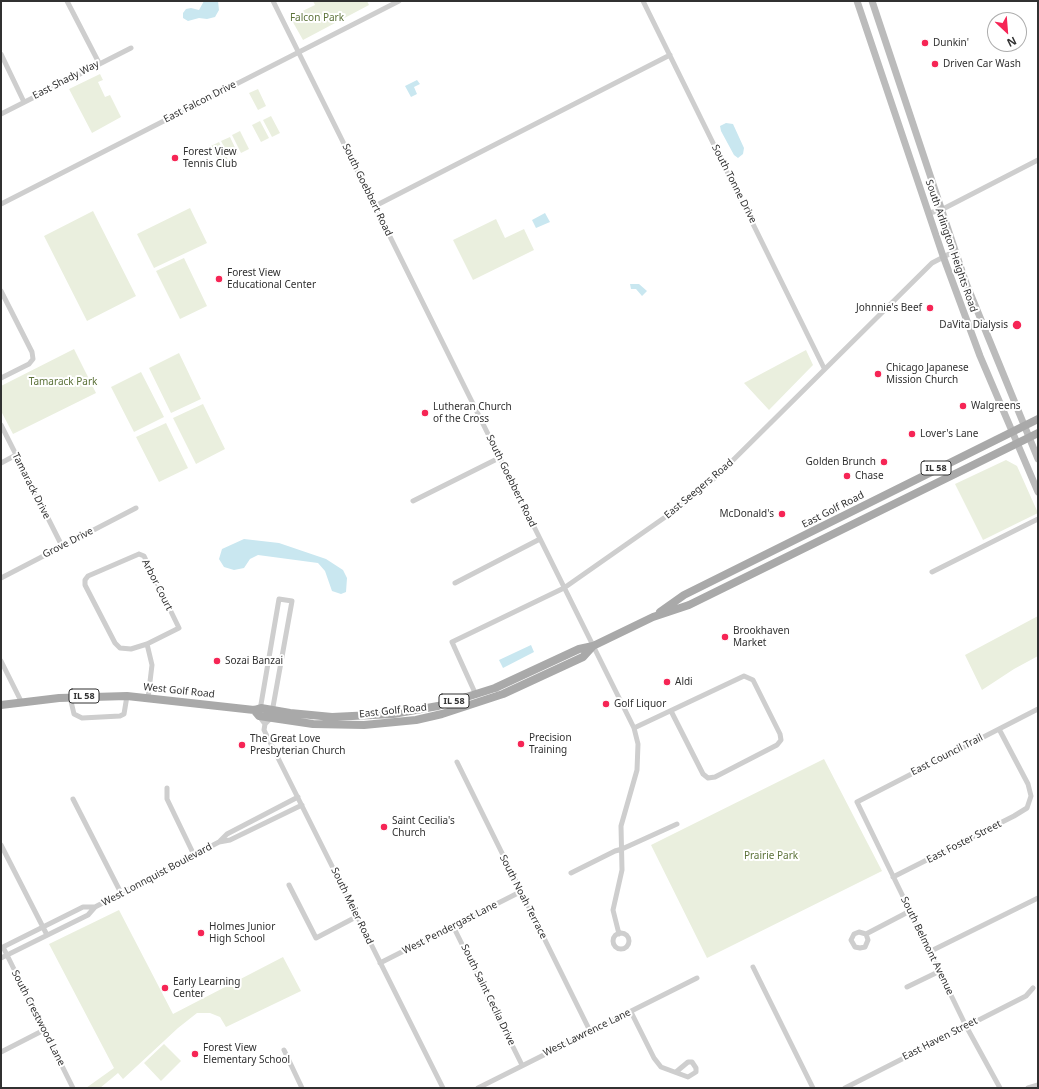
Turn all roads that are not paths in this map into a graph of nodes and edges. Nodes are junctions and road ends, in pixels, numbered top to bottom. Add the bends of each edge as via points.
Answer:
1 (67, 1) edge
2 (274, 1) edge
3 (399, 1) edge
4 (643, 1) edge
5 (857, 1) edge
6 (872, 1) edge
7 (131, 48) dead end
8 (299, 52) junction
9 (1, 54) edge
10 (670, 55) junction
11 (99, 63) junction
12 (24, 102) junction
13 (1, 114) edge
14 (1038, 160) edge
15 (2, 202) edge
16 (375, 206) junction
17 (941, 210) junction
18 (929, 214) junction
19 (955, 251) junction
20 (943, 256) junction
21 (1, 293) edge
22 (824, 368) junction
23 (1, 378) edge
24 (1038, 418) edge
25 (1, 425) edge
26 (1024, 425) junction
27 (1011, 431) junction
28 (1038, 433) edge
29 (1029, 437) junction
30 (1017, 443) junction
31 (16, 455) junction
32 (500, 458) junction
33 (1038, 460) edge
34 (1, 463) edge
35 (1038, 492) edge
36 (413, 500) dead end
37 (136, 508) dead end
38 (1038, 519) edge
39 (540, 539) junction
40 (62, 546) junction
41 (932, 572) dead end
42 (1, 578) edge
43 (455, 582) dead end
44 (564, 588) junction
45 (653, 617) junction
46 (147, 644) junction
47 (593, 646) junction
48 (1, 661) edge
49 (476, 695) junction
50 (127, 696) junction
51 (70, 697) junction
52 (148, 698) junction
53 (21, 701) junction
54 (1, 705) edge
55 (228, 707) joint
56 (1038, 709) edge
57 (258, 711) junction
58 (671, 711) junction
59 (270, 717) junction
60 (634, 728) junction
61 (998, 729) junction
62 (457, 762) dead end
63 (167, 788) dead end
64 (298, 797) junction
65 (73, 799) dead end
66 (857, 802) joint
67 (302, 805) junction
68 (677, 824) dead end
69 (219, 842) junction
70 (1, 845) edge
71 (622, 849) junction
72 (194, 855) junction
73 (571, 873) dead end
74 (894, 877) junction
75 (289, 885) dead end
76 (520, 892) junction
77 (121, 893) junction
78 (1038, 898) edge
79 (95, 907) junction
80 (910, 911) junction
81 (356, 917) junction
82 (453, 926) junction
83 (43, 927) junction
84 (619, 934) dead end
85 (866, 934) dead end
86 (47, 935) junction
87 (2, 948) edge
88 (931, 951) junction
89 (4, 957) edge
90 (380, 963) junction
91 (753, 967) dead end
92 (940, 971) junction
93 (697, 978) dead end
94 (907, 987) dead end
95 (1033, 988) dead end
96 (630, 1012) junction
97 (966, 1026) junction
98 (44, 1030) junction
99 (590, 1031) junction
100 (284, 1050) dead end
101 (1, 1052) edge
102 (522, 1065) junction
103 (676, 1072) dead end
104 (1038, 1085) edge
105 (73, 1088) edge
106 (302, 1088) edge
107 (443, 1088) edge
108 (478, 1088) edge
109 (813, 1088) edge
110 (845, 1088) edge
111 (1000, 1088) edge
112 (1028, 1088) edge

1 - 11 street
2 - 8 street, South Goebbert Road
3 - 8 street, East Falcon Drive
4 - 10 street, South Tonne Drive
5 - 18 main road, South Arlington Heights Road
6 - 17 main road, South Arlington Heights Road
7 - 11 street, East Shady Way
8 - 15 street, East Falcon Drive
8 - 16 street, South Goebbert Road
9 - 12 street
10 - 16 street
10 - 22 street, South Tonne Drive
11 - 12 street, East Shady Way
12 - 13 street, East Shady Way
14 - 17 street
16 - 32 street, South Goebbert Road
17 - 18 street
17 - 19 main road, South Arlington Heights Road
18 - 20 main road, South Arlington Heights Road
19 - 20 street, East Seegers Road
19 - 26 main road, South Arlington Heights Road
20 - 22 street, East Seegers Road via 932,263
20 - 27 main road, South Arlington Heights Road via 984,369
21 - 23 street via 32,352 33,360
22 - 44 street, East Seegers Road via 701,490 670,515
24 - 26 main road, IL 58
25 - 31 street, Tamarack Drive
26 - 27 main road, East Golf Road / IL 58
26 - 29 main road, South Arlington Heights Road
27 - 30 main road, South Arlington Heights Road
27 - 45 main road, East Golf Road / IL 58 via 684,595
28 - 29 main road, IL 58
29 - 30 main road, East Golf Road / IL 58
29 - 33 main road, South Arlington Heights Road
30 - 35 main road, South Arlington Heights Road
30 - 45 main road, East Golf Road / IL 58 via 689,605
31 - 34 street
31 - 40 street, Tamarack Drive
32 - 36 street
32 - 39 street, South Goebbert Road
37 - 40 street, Grove Drive
38 - 41 street
39 - 43 street
39 - 44 street, South Goebbert Road
40 - 42 street, Grove Drive
44 - 47 street, South Goebbert Road
44 - 49 street, East Seegers Road via 452,642
45 - 47 main road, East Golf Road / IL 58
46 - 46 street, Arbor Court via 179,628 144,556 139,554 88,576 85,580 115,643 120,648 131,649
46 - 52 street via 152,665
47 - 49 main road, East Golf Road / IL 58 via 578,649
47 - 59 main road, East Golf Road / IL 58 via 583,656 534,681 484,701 416,720 364,725 313,724
47 - 60 street, South Goebbert Road
48 - 53 street
49 - 59 main road, East Golf Road / IL 58 via 416,711 367,716
50 - 51 main road, West Golf Road / IL 58
50 - 51 street via 124,714 120,716 82,718 74,714
50 - 52 main road, West Golf Road / IL 58
51 - 53 main road, West Golf Road / IL 58
52 - 55 main road, West Golf Road / IL 58
53 - 54 main road, West Golf Road / IL 58
55 - 57 main road, East Golf Road / IL 58
56 - 61 street, East Council Trail
57 - 59 main road, East Golf Road / IL 58
57 - 59 street via 279,599 292,601
58 - 58 street via 740,677 749,677 753,680 781,740 777,745 715,777 708,778 703,774
58 - 60 street
59 - 64 street, South Meier Road via 264,730
60 - 71 street, South Goebbert Road via 639,757 621,826
61 - 66 street, East Council Trail
61 - 74 street, East Foster Street via 1028,784 1031,796 1027,808
62 - 76 street, South Noah Terrace
63 - 72 street via 167,799
64 - 67 street, South Meier Road
64 - 69 street, West Lonnquist Boulevard via 227,834
65 - 77 street
66 - 74 street, South Belmont Avenue
67 - 69 street, West Lonnquist Boulevard via 230,840
67 - 81 street, South Meier Road
68 - 71 street
69 - 72 street, West Lonnquist Boulevard
70 - 83 street
71 - 73 street
71 - 84 street, South Goebbert Road via 622,870 613,910
72 - 77 street, West Lonnquist Boulevard
74 - 80 street, South Belmont Avenue
75 - 81 street via 316,938
76 - 82 street, West Pendergast Lane
76 - 99 street, South Noah Terrace
77 - 79 street, West Lonnquist Boulevard
78 - 88 street
79 - 83 street, West Lonnquist Boulevard via 84,907
79 - 86 street, West Lonnquist Boulevard via 88,915
80 - 85 street
80 - 88 street, South Belmont Avenue
81 - 90 street, South Meier Road
82 - 90 street, West Pendergast Lane
82 - 102 street, South Saint Ceclia Drive
83 - 86 street
83 - 87 street, West Lonnquist Boulevard
86 - 89 street, West Lonnquist Boulevard
87 - 89 street, South Crestwood Lane
88 - 92 street, South Belmont Avenue
89 - 98 street, South Crestwood Lane
90 - 107 street, South Meier Road
91 - 109 street
92 - 94 street
92 - 97 street, South Belmont Avenue
93 - 96 street, West Lawrence Lane
95 - 97 street, East Haven Street via 1026,996
96 - 99 street, West Lawrence Lane
96 - 103 street via 657,1062
97 - 110 street, East Haven Street
97 - 111 street, South Belmont Avenue
98 - 101 street
98 - 105 street, South Crestwood Lane
99 - 102 street, West Lawrence Lane
100 - 106 street
102 - 108 street, West Lawrence Lane
104 - 112 street

